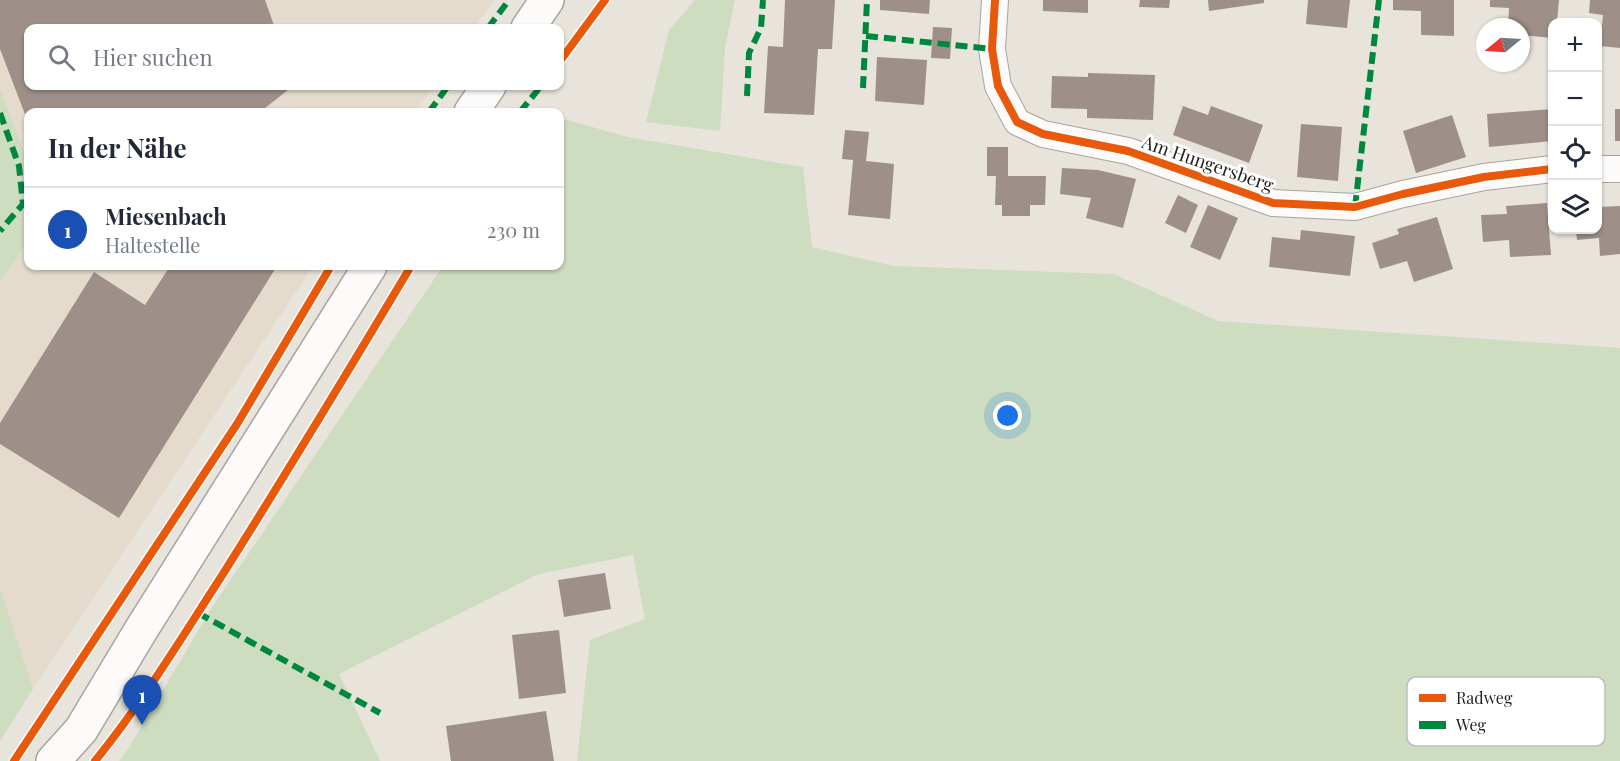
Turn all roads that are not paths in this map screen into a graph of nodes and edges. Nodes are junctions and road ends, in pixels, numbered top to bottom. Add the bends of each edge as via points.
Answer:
1 (547, 0) edge
2 (995, 0) edge
3 (531, 24) edge
4 (486, 90) edge
5 (474, 108) edge
6 (1548, 169) edge
7 (1602, 169) edge
8 (1620, 169) edge
9 (367, 270) edge
10 (53, 761) edge

1 - 3 main road
2 - 6 street, Am Hungersberg via 992,48 998,86 1017,122 1043,134 1128,151 1273,203 1355,207 1484,177
4 - 5 main road
7 - 8 street
9 - 10 main road via 81,730

